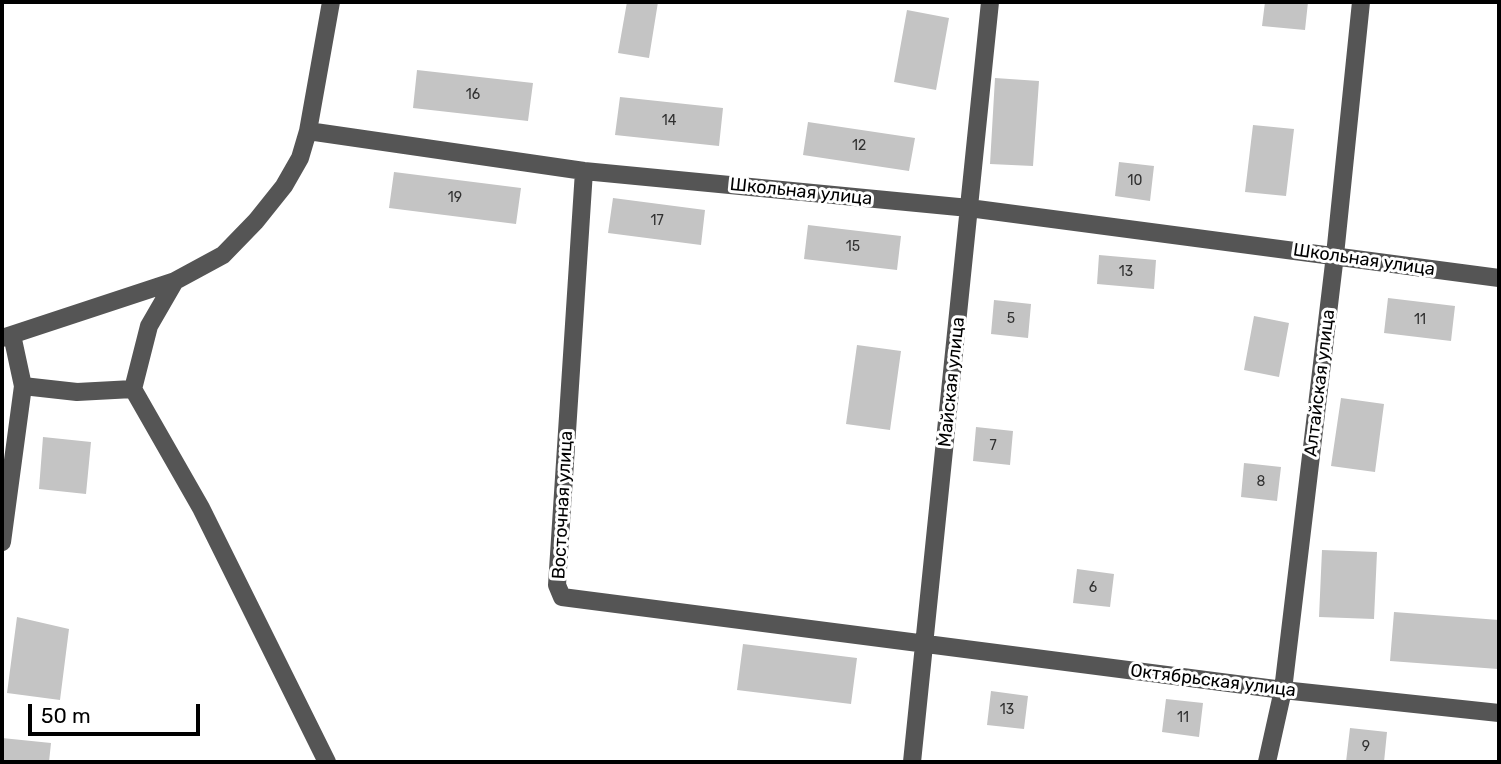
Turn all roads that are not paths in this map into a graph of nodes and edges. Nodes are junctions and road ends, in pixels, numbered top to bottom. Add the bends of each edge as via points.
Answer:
1 (331, 2) edge
2 (990, 2) edge
3 (1361, 2) edge
4 (308, 131) junction
5 (584, 171) junction
6 (969, 208) junction
7 (1335, 255) junction
8 (1499, 278) edge
9 (175, 281) junction
10 (7, 337) edge
11 (23, 386) junction
12 (133, 389) junction
13 (2, 542) edge
14 (926, 645) junction
15 (1283, 690) junction
16 (1499, 713) edge
17 (327, 762) edge
18 (912, 762) edge
19 (1267, 762) edge

1 - 4 street
2 - 6 street, Майская улица
3 - 7 street, Алтайская улица
4 - 5 street, Школьная улица
4 - 9 street via 284,186 256,221 223,255
5 - 6 street, Школьная улица
5 - 14 street, Восточная улица via 558,592 562,597
6 - 7 street, Школьная улица
6 - 14 street, Майская улица
7 - 8 street, Школьная улица
7 - 15 street, Алтайская улица
9 - 10 street
9 - 12 street via 149,326
10 - 11 street
11 - 12 street via 77,392
11 - 13 street
12 - 17 street via 201,508
14 - 15 street, Октябрьская улица
14 - 18 street, Майская улица
15 - 16 street, Октябрьская улица
15 - 19 street, Алтайская улица

